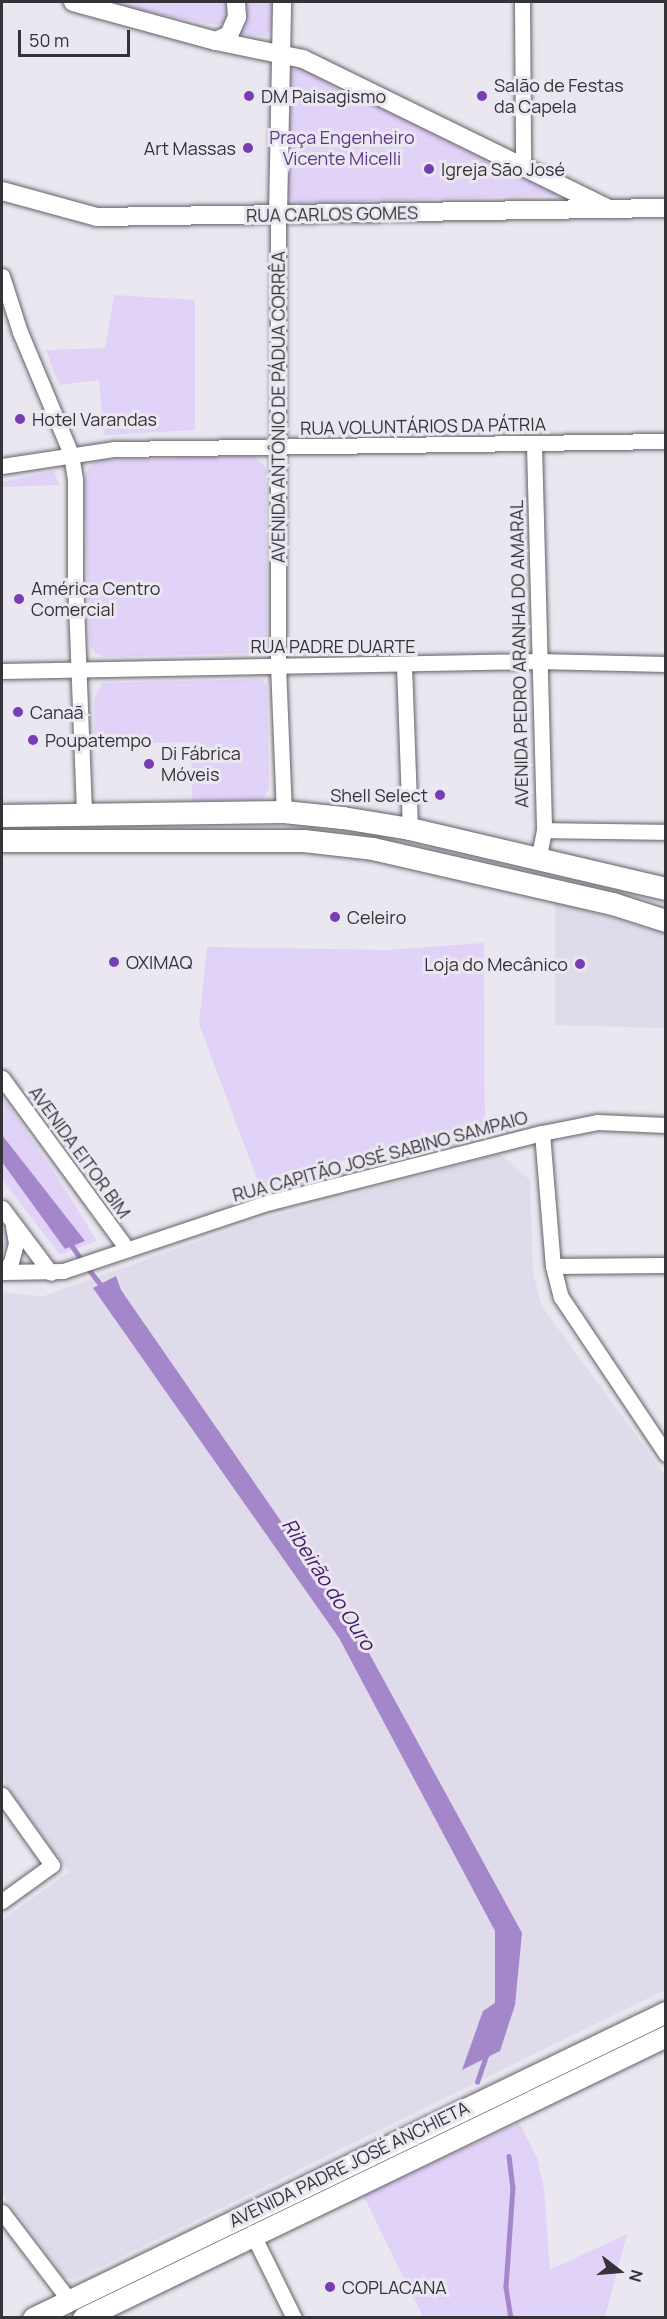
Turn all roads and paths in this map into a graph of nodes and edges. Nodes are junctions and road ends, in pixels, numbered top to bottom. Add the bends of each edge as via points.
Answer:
1 (73, 2) edge
2 (236, 2) edge
3 (282, 2) edge
4 (522, 2) edge
5 (216, 41) junction
6 (281, 54) junction
7 (523, 164) junction
8 (2, 191) edge
9 (666, 208) edge
10 (610, 210) junction
11 (278, 215) junction
12 (2, 276) edge
13 (666, 441) edge
14 (534, 445) junction
15 (278, 447) junction
16 (71, 454) junction
17 (2, 466) edge
18 (537, 661) junction
19 (666, 664) edge
20 (278, 665) junction
21 (404, 666) junction
22 (79, 669) junction
23 (2, 671) edge
24 (284, 812) junction
25 (84, 815) junction
26 (2, 816) edge
27 (410, 830) junction
28 (544, 830) junction
29 (666, 832) edge
30 (2, 841) edge
31 (538, 861) junction
32 (666, 889) edge
33 (666, 921) edge
34 (2, 1078) edge
35 (666, 1125) edge
36 (542, 1133) junction
37 (2, 1208) edge
38 (12, 1223) junction
39 (127, 1249) junction
40 (666, 1265) edge
41 (553, 1266) junction
42 (2, 1272) edge
43 (57, 1272) junction
44 (660, 1434) edge
45 (666, 1454) edge
46 (2, 1795) edge
47 (2, 1901) edge
48 (666, 2012) edge
49 (666, 2036) edge
50 (2, 2212) edge
51 (253, 2235) junction
52 (69, 2300) junction
53 (33, 2318) edge
54 (83, 2318) edge
55 (294, 2318) edge

1 - 5 street
2 - 5 street via 237,17 229,34
3 - 6 street, AVENIDA ANTÔNIO DE PÁDUA CORRÊA
4 - 7 street
5 - 6 street
6 - 7 street via 303,59
6 - 11 street, AVENIDA ANTÔNIO DE PÁDUA CORRÊA
7 - 10 street
8 - 11 street, RUA CARLOS GOMES via 98,217
9 - 10 street, RUA CARLOS GOMES
10 - 11 street, RUA CARLOS GOMES
11 - 15 street, AVENIDA ANTÔNIO DE PÁDUA CORRÊA
12 - 16 street via 20,332
13 - 14 street, RUA VOLUNTÁRIOS DA PÁTRIA
14 - 15 street, RUA VOLUNTÁRIOS DA PÁTRIA
14 - 18 street, AVENIDA PEDRO ARANHA DO AMARAL
15 - 16 street, RUA VOLUNTÁRIOS DA PÁTRIA
15 - 20 street, AVENIDA ANTÔNIO DE PÁDUA CORRÊA
16 - 17 street, RUA VOLUNTÁRIOS DA PÁTRIA
16 - 22 street via 75,480
18 - 19 street, RUA PADRE DUARTE
18 - 21 street, RUA PADRE DUARTE
18 - 28 street, AVENIDA PEDRO ARANHA DO AMARAL
20 - 21 street, RUA PADRE DUARTE
20 - 22 street, RUA PADRE DUARTE
20 - 24 street, AVENIDA ANTÔNIO DE PÁDUA CORRÊA
21 - 27 street
22 - 23 street, RUA PADRE DUARTE
22 - 25 street
24 - 25 main road
24 - 27 main road
25 - 26 main road
27 - 31 main road
28 - 29 street
28 - 31 street, AVENIDA PEDRO ARANHA DO AMARAL
30 - 33 main road via 221,839 350,846 551,889
31 - 32 main road
34 - 39 street, AVENIDA EITOR BIM
35 - 36 street, RUA CAPITÃO JOSÉ SABINO SAMPAIO via 597,1122
36 - 39 street, RUA CAPITÃO JOSÉ SABINO SAMPAIO via 263,1204
36 - 41 street
37 - 38 street
38 - 42 street via 16,1243 11,1262
38 - 43 street
39 - 43 street, RUA CAPITÃO JOSÉ SABINO SAMPAIO
40 - 41 street
41 - 44 street via 561,1297
42 - 43 street
44 - 45 street
46 - 47 street via 52,1865
48 - 52 main road, AVENIDA PADRE JOSÉ ANCHIETA
49 - 51 main road, AVENIDA PADRE JOSÉ ANCHIETA
50 - 52 street
51 - 54 main road, AVENIDA PADRE JOSÉ ANCHIETA
51 - 55 street
52 - 53 main road, AVENIDA PADRE JOSÉ ANCHIETA

